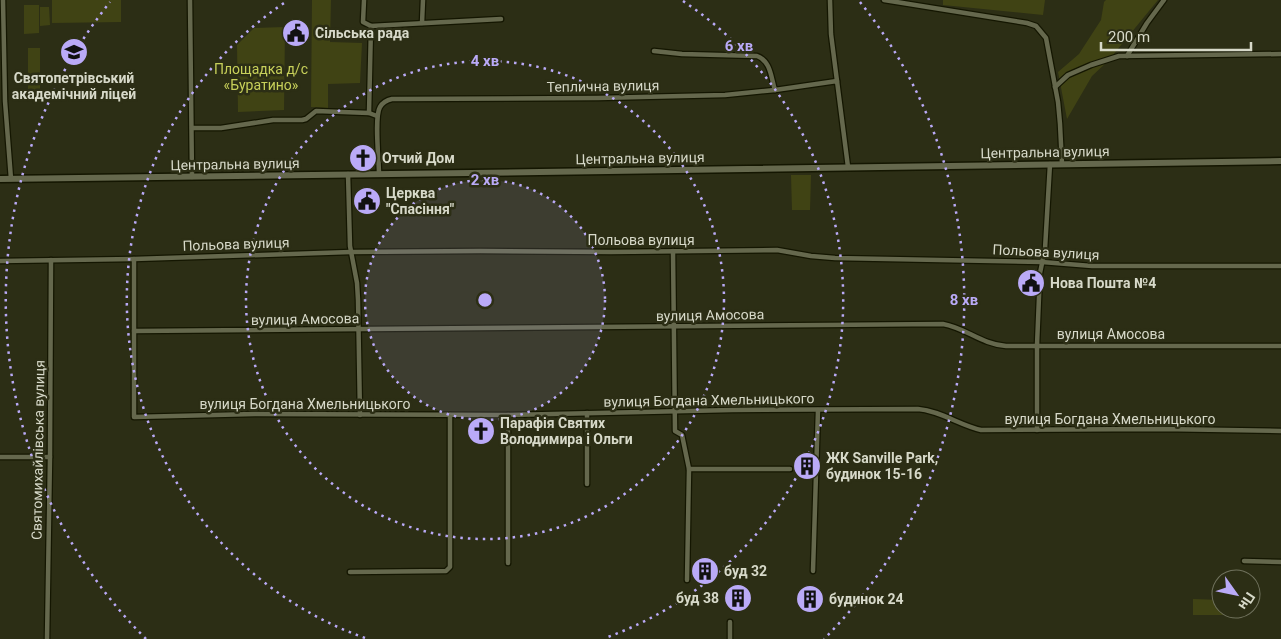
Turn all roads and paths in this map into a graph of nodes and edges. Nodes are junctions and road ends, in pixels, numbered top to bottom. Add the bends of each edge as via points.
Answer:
1 (3, 0) edge
2 (190, 0) edge
3 (364, 0) edge
4 (423, 0) edge
5 (830, 0) edge
6 (884, 0) edge
7 (1164, 0) edge
8 (501, 19) dead end
9 (422, 23) junction
10 (371, 26) junction
11 (654, 51) dead end
12 (1281, 54) edge
13 (1127, 56) junction
14 (2, 57) edge
15 (837, 81) junction
16 (1055, 87) junction
17 (775, 90) junction
18 (0, 109) edge
19 (6, 109) junction
20 (369, 114) junction
21 (377, 116) junction
22 (192, 128) junction
23 (1281, 161) edge
24 (1050, 164) junction
25 (1062, 164) junction
26 (848, 167) junction
27 (348, 174) junction
28 (379, 174) junction
29 (192, 176) junction
30 (0, 179) edge
31 (11, 179) junction
32 (351, 252) junction
33 (673, 252) junction
34 (134, 259) junction
35 (50, 260) junction
36 (0, 262) edge
37 (1042, 262) junction
38 (1281, 266) edge
39 (674, 326) junction
40 (359, 329) junction
41 (134, 332) junction
42 (1037, 345) junction
43 (1281, 346) edge
44 (818, 410) junction
45 (675, 411) junction
46 (587, 413) junction
47 (360, 414) junction
48 (508, 414) junction
49 (450, 415) junction
50 (1281, 424) edge
51 (1037, 430) junction
52 (1281, 431) edge
53 (0, 457) edge
54 (50, 457) junction
55 (689, 469) junction
56 (790, 469) dead end
57 (587, 484) dead end
58 (1244, 562) dead end
59 (1281, 562) edge
60 (508, 563) dead end
61 (813, 571) dead end
62 (350, 572) dead end
63 (687, 580) dead end
64 (730, 622) dead end
65 (47, 639) edge
66 (730, 639) edge

1 - 14 street
2 - 22 street
3 - 10 street via 363,22
4 - 9 street
5 - 15 street
6 - 16 street via 1036,26 1046,38
7 - 13 street
8 - 9 street
9 - 10 street
10 - 20 street
11 - 17 street via 757,56 767,63
12 - 13 street
13 - 16 street via 1091,65 1068,75
14 - 19 street
15 - 17 street, Теплична вулиця
15 - 26 street
16 - 25 street
17 - 21 street, Теплична вулиця via 725,95 598,98 392,99 380,106
18 - 19 street
19 - 31 street
20 - 21 street
20 - 22 street via 316,111 302,120
21 - 28 street
22 - 29 street
23 - 25 main road, Центральна вулиця
24 - 25 main road, Центральна вулиця
24 - 26 main road, Центральна вулиця
24 - 37 street
26 - 28 main road, Центральна вулиця
27 - 28 main road, Центральна вулиця
27 - 29 main road, Центральна вулиця
27 - 32 street
29 - 31 main road, Центральна вулиця
30 - 31 main road, Центральна вулиця
32 - 33 street, Польова вулиця
32 - 34 street, Польова вулиця
32 - 40 street via 357,283
33 - 37 street, Польова вулиця via 777,250 836,258
33 - 39 street
34 - 35 street, Польова вулиця
34 - 41 street
35 - 36 street, Польова вулиця
35 - 54 street, Святомихайлівська вулиця
37 - 38 street, Польова вулиця via 1092,266
37 - 42 street
39 - 40 street, вулиця Амосова
39 - 42 street, вулиця Амосова via 943,324 996,345
39 - 45 street
40 - 41 street, вулиця Амосова
40 - 47 street
41 - 47 street, вулиця Богдана Хмельницького via 134,417
42 - 43 street, вулиця Амосова
42 - 51 street
44 - 45 street, вулиця Богдана Хмельницького
44 - 51 street, вулиця Богдана Хмельницького via 918,409 938,413 981,430
44 - 61 street
45 - 46 street, вулиця Богдана Хмельницького
45 - 55 street via 675,431 682,435
46 - 48 street, вулиця Богдана Хмельницького
46 - 57 street
47 - 49 street, вулиця Богдана Хмельницького
48 - 49 street, вулиця Богдана Хмельницького
48 - 60 street
49 - 62 street via 450,567 446,571
50 - 52 street
51 - 52 street, вулиця Богдана Хмельницького
53 - 54 street
54 - 65 street, Святомихайлівська вулиця
55 - 56 street
55 - 63 street
58 - 59 street
64 - 66 street

